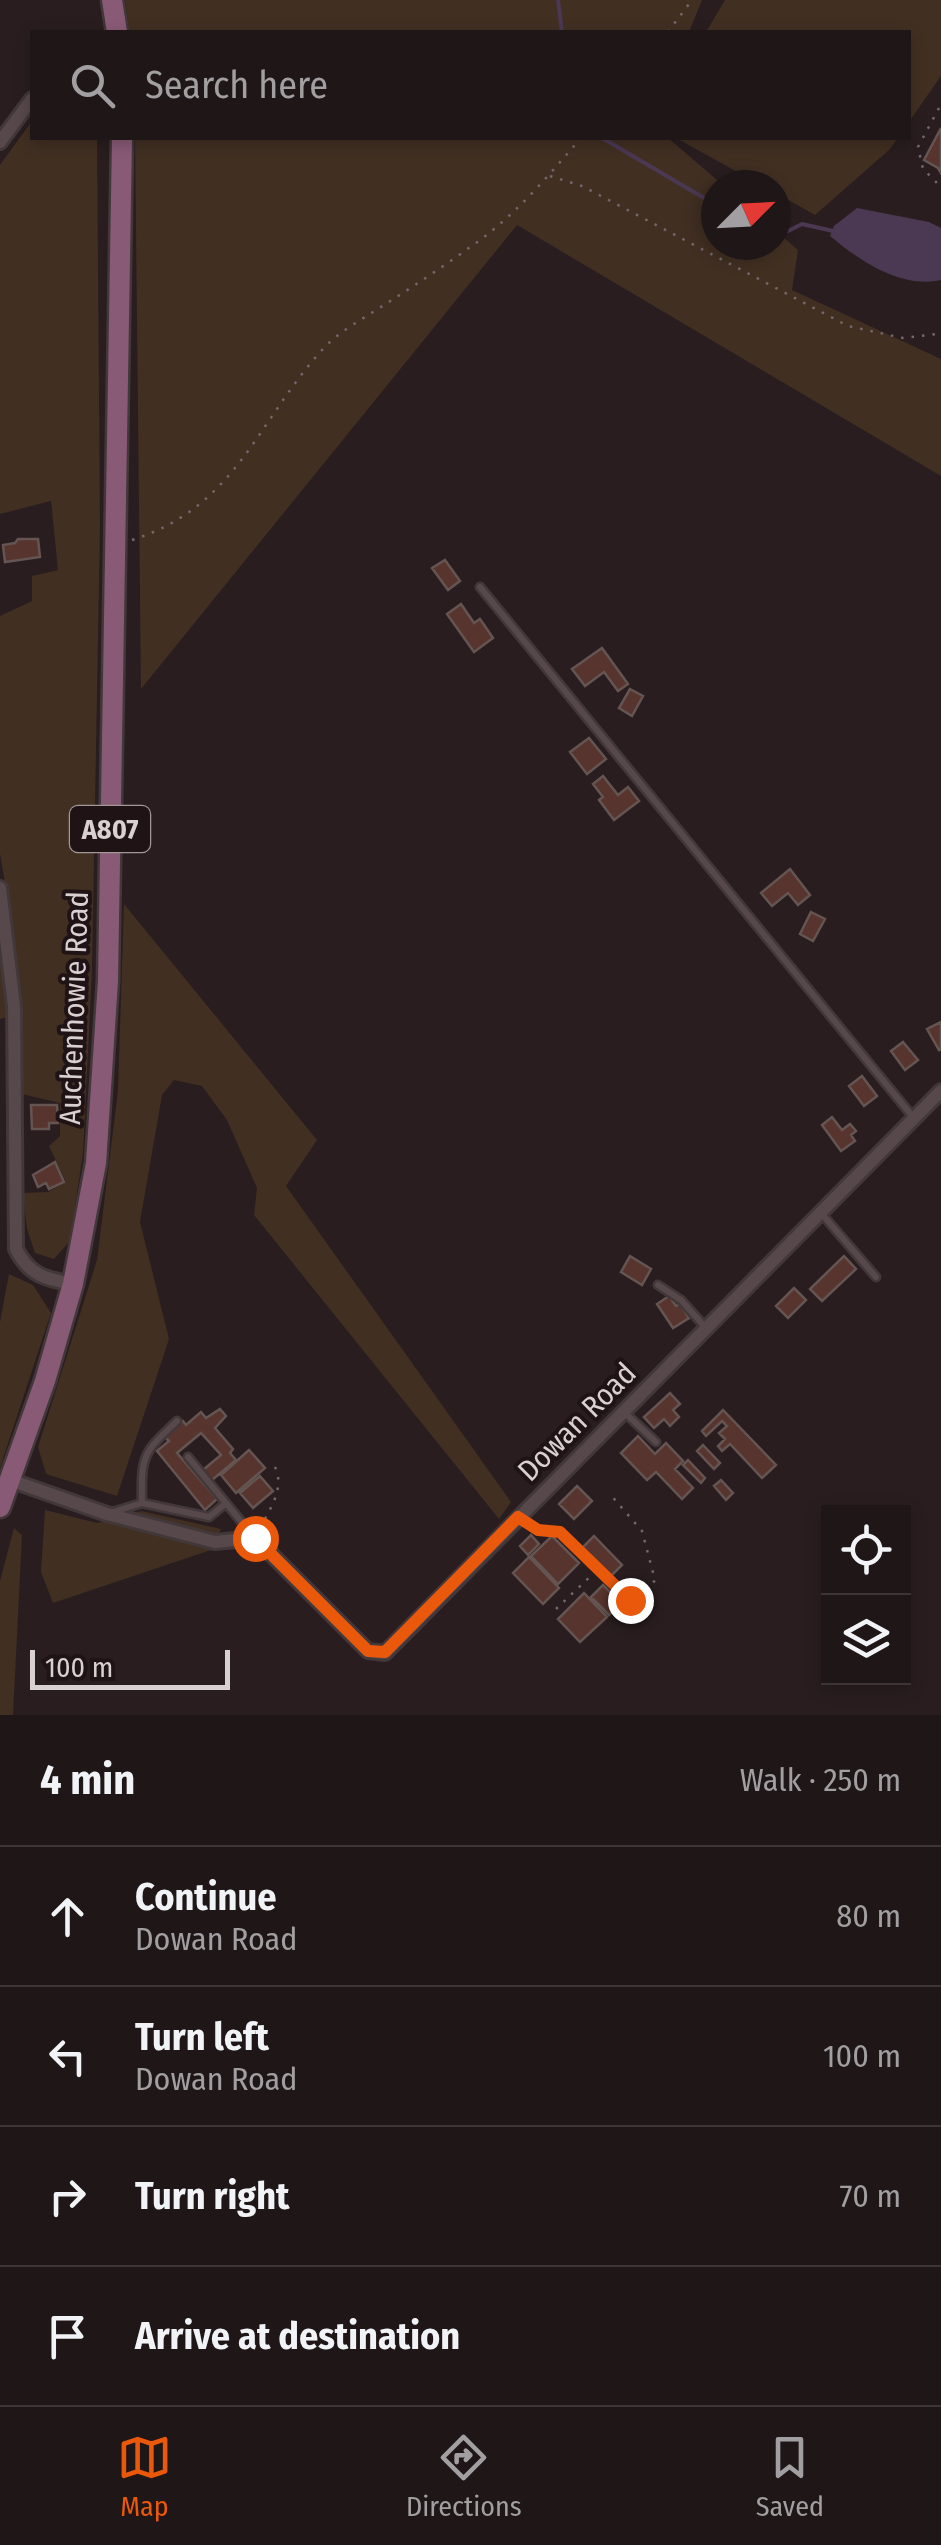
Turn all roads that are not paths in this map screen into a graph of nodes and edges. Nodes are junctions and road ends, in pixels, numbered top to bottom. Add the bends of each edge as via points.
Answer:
1 (112, 0) edge
2 (117, 30) edge
3 (30, 102) edge
4 (122, 140) edge
5 (0, 142) edge
6 (480, 587) dead end
7 (0, 888) edge
8 (941, 1091) edge
9 (914, 1118) junction
10 (820, 1212) junction
11 (876, 1277) dead end
12 (73, 1284) junction
13 (658, 1284) dead end
14 (706, 1327) junction
15 (623, 1411) junction
16 (177, 1420) dead end
17 (656, 1442) dead end
18 (188, 1458) dead end
19 (10, 1480) junction
20 (142, 1503) junction
21 (226, 1504) junction
22 (0, 1507) edge
23 (107, 1514) junction
24 (255, 1538) junction

1 - 2 main road
3 - 5 street
4 - 12 main road, Auchenhowie Road / A807 via 104,1073 96,1163
6 - 9 lane
7 - 12 street via 14,1006 16,1249 26,1269
8 - 9 street, Dowan Road
9 - 10 street, Dowan Road
10 - 11 lane
10 - 14 street, Dowan Road
12 - 19 main road, Auchenhowie Road / A807
13 - 14 lane
14 - 15 street, Dowan Road
15 - 17 lane
15 - 24 street, Dowan Road via 385,1652 368,1651
16 - 20 lane via 147,1450
18 - 21 lane
19 - 22 main road, Auchenhowie Road / A807
19 - 23 street
20 - 21 lane via 208,1518
20 - 23 lane
21 - 24 lane
23 - 24 street via 215,1542

